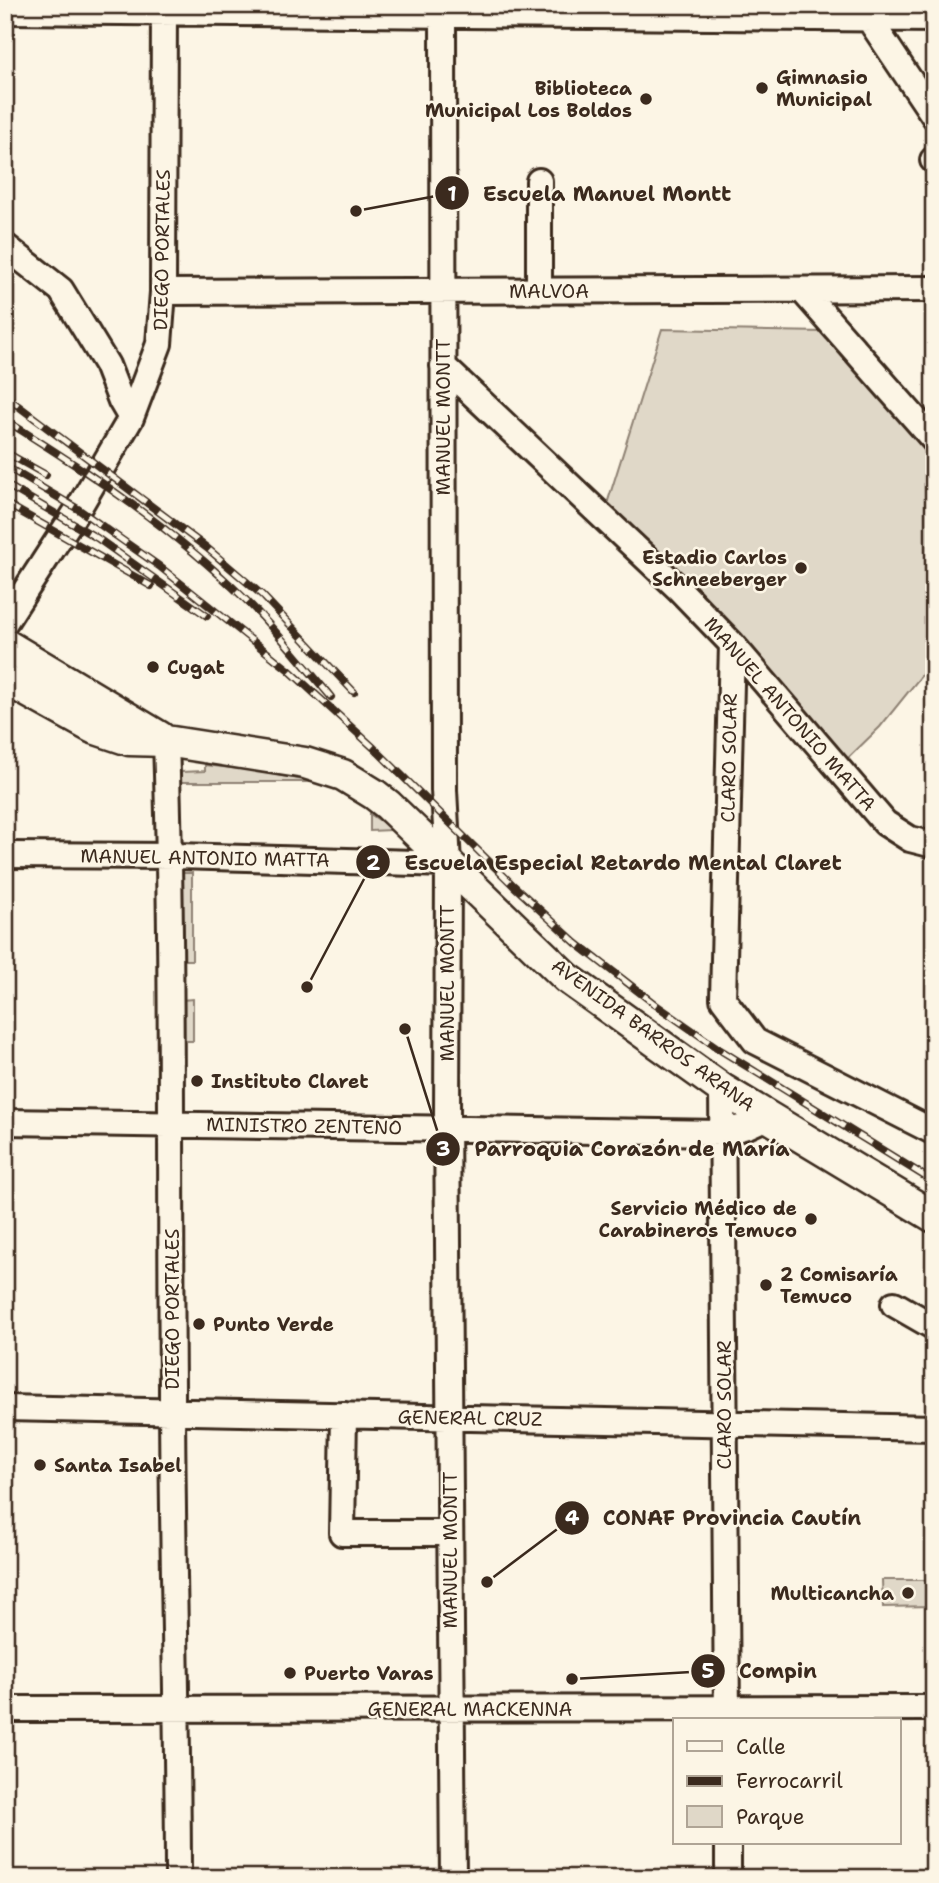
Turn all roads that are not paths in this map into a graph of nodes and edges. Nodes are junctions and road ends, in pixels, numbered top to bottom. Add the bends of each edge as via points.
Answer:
1 (164, 10) edge
2 (443, 10) edge
3 (5, 11) edge
4 (796, 12) edge
5 (869, 19) junction
6 (934, 19) edge
7 (934, 116) edge
8 (539, 181) dead end
9 (5, 246) edge
10 (934, 289) edge
11 (802, 290) junction
12 (539, 291) junction
13 (163, 292) junction
14 (443, 292) junction
15 (443, 366) junction
16 (131, 418) junction
17 (934, 440) edge
18 (5, 622) edge
19 (732, 643) junction
20 (5, 645) edge
21 (5, 679) edge
22 (166, 741) junction
23 (934, 845) edge
24 (5, 855) edge
25 (170, 857) junction
26 (448, 864) junction
27 (722, 1089) junction
28 (767, 1117) junction
29 (5, 1122) edge
30 (171, 1124) junction
31 (447, 1128) junction
32 (934, 1132) edge
33 (722, 1133) junction
34 (934, 1217) edge
35 (894, 1304) dead end
36 (934, 1327) edge
37 (5, 1408) edge
38 (172, 1412) junction
39 (344, 1415) junction
40 (449, 1418) junction
41 (725, 1423) junction
42 (934, 1428) edge
43 (450, 1533) junction
44 (934, 1708) edge
45 (5, 1709) edge
46 (178, 1709) junction
47 (452, 1709) junction
48 (727, 1714) edge
49 (728, 1844) edge
50 (178, 1878) edge
51 (453, 1878) edge
52 (728, 1878) edge

1 - 2 street
1 - 3 street
1 - 13 street, DIEGO PORTALES
2 - 4 street
2 - 14 street, MANUEL MONTT
4 - 5 street
5 - 6 street
5 - 7 street
8 - 12 street
9 - 16 street via 61,290 107,365
10 - 11 street, MALVOA
11 - 12 street, MALVOA
11 - 17 street
12 - 14 street, MALVOA
13 - 14 street, MALVOA
13 - 16 street, DIEGO PORTALES via 159,344
14 - 15 street, MANUEL MONTT
15 - 19 street, MANUEL ANTONIO MATTA
15 - 26 street, MANUEL MONTT
16 - 18 street, DIEGO PORTALES
19 - 23 street, MANUEL ANTONIO MATTA via 885,822 910,839
19 - 32 street, CLARO SOLAR via 723,999 755,1041
20 - 22 main road, AVENIDA BARROS ARANA
21 - 22 main road, AVENIDA BARROS ARANA via 93,728 129,740
22 - 25 street, DIEGO PORTALES
22 - 26 main road, AVENIDA BARROS ARANA via 294,761 343,775 388,805
24 - 25 street, MANUEL ANTONIO MATTA
25 - 26 street, MANUEL ANTONIO MATTA
25 - 30 street, DIEGO PORTALES
26 - 27 main road, AVENIDA BARROS ARANA via 567,978
26 - 31 street, MANUEL MONTT
27 - 28 main road, AVENIDA BARROS ARANA
27 - 33 street, CLARO SOLAR
28 - 33 street, MINISTRO ZENTENO
28 - 34 main road, AVENIDA BARROS ARANA
29 - 30 street, MINISTRO ZENTENO
30 - 31 street, MINISTRO ZENTENO
30 - 38 street, DIEGO PORTALES
31 - 33 street, MINISTRO ZENTENO
31 - 40 street, MANUEL MONTT
33 - 41 street, CLARO SOLAR
35 - 36 street
37 - 38 street, GENERAL CRUZ
38 - 39 street, GENERAL CRUZ
38 - 46 street, DIEGO PORTALES
39 - 40 street, GENERAL CRUZ
39 - 43 street via 342,1533
40 - 41 street, GENERAL CRUZ
40 - 43 street, MANUEL MONTT
41 - 42 street, GENERAL CRUZ
41 - 48 street, CLARO SOLAR
43 - 47 street, MANUEL MONTT
44 - 48 street, GENERAL MACKENNA
45 - 46 street, GENERAL MACKENNA
46 - 47 street, GENERAL MACKENNA
46 - 50 street, DIEGO PORTALES
47 - 48 street, GENERAL MACKENNA
47 - 51 street, MANUEL MONTT
49 - 52 street

